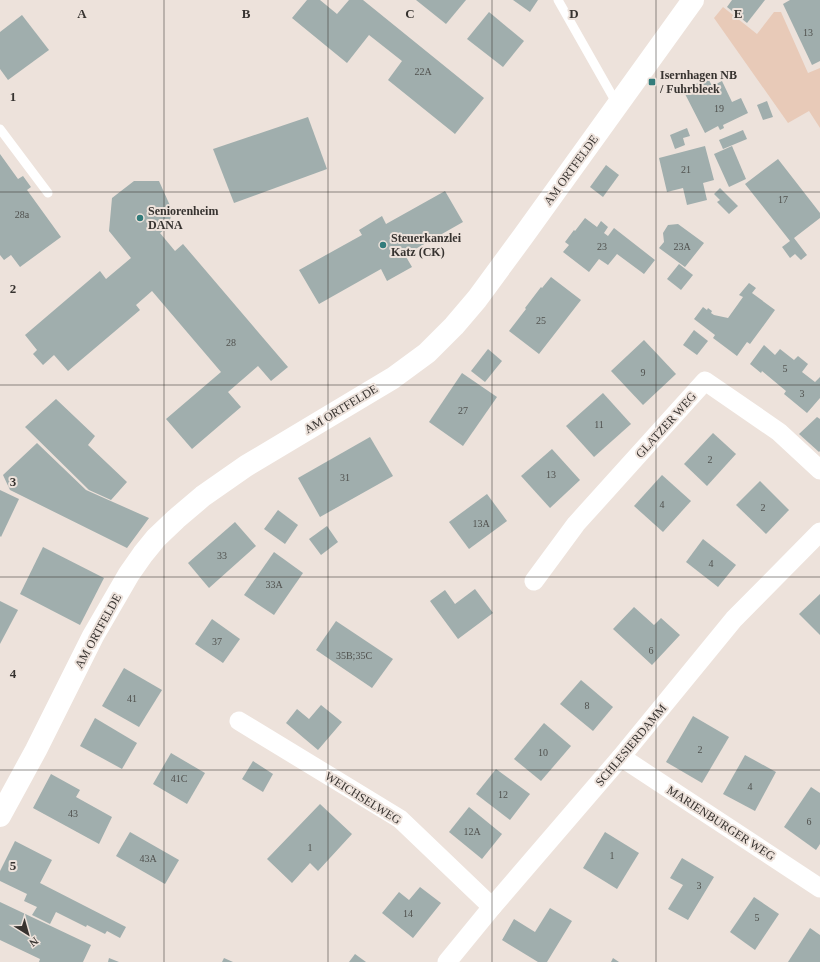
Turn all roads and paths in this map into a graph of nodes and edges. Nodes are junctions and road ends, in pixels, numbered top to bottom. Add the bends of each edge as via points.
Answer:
1 (558, 0) edge
2 (693, 0) edge
3 (618, 105) junction
4 (0, 129) edge
5 (48, 193) dead end
6 (820, 470) edge
7 (820, 532) edge
8 (534, 581) dead end
9 (239, 721) dead end
10 (621, 757) junction
11 (0, 816) edge
12 (820, 888) edge
13 (492, 908) junction
14 (450, 961) edge

1 - 3 lane
2 - 3 main road, AM ORTFELDE
3 - 11 main road, AM ORTFELDE via 477,299 426,353 393,378 246,466 203,496 156,538 129,574 93,636
4 - 5 lane
6 - 8 street, GLATZER WEG via 780,432 705,382 576,524
7 - 10 street, SCHLESIERDAMM via 734,619
9 - 13 street, WEICHSELWEG via 400,819
10 - 12 street, MARIENBURGER WEG
10 - 13 street, SCHLESIERDAMM
13 - 14 street, SCHLESIERDAMM

